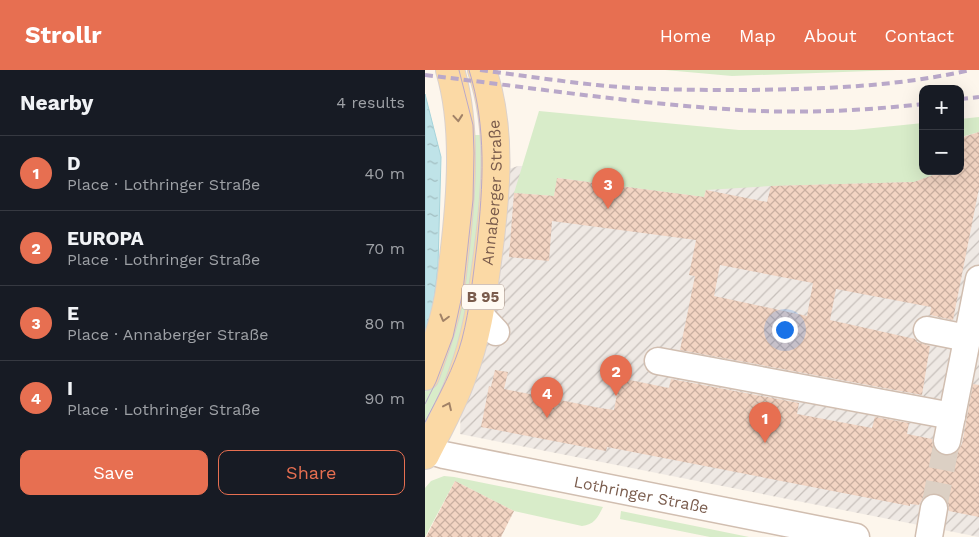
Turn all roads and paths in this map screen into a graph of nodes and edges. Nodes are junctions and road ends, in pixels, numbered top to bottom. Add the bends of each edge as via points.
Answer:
1 (450, 70) edge
2 (482, 70) edge
3 (979, 279) edge
4 (927, 330) dead end
5 (967, 338) junction
6 (658, 361) dead end
7 (425, 376) edge
8 (952, 416) junction
9 (947, 442) tunnel mouth
10 (426, 453) edge
11 (934, 508) tunnel mouth
12 (856, 537) edge
13 (929, 537) edge

1 -> 7 main road, Annaberger Straße / B 95 via 459,125 459,209 448,304
10 -> 2 main road, Annaberger Straße / B 95 via 488,323 496,173 495,133
3 - 5 street
4 - 5 street
5 - 8 street
6 - 8 street
8 - 9 street
10 - 12 street, Lothringer Straße
11 - 13 street

